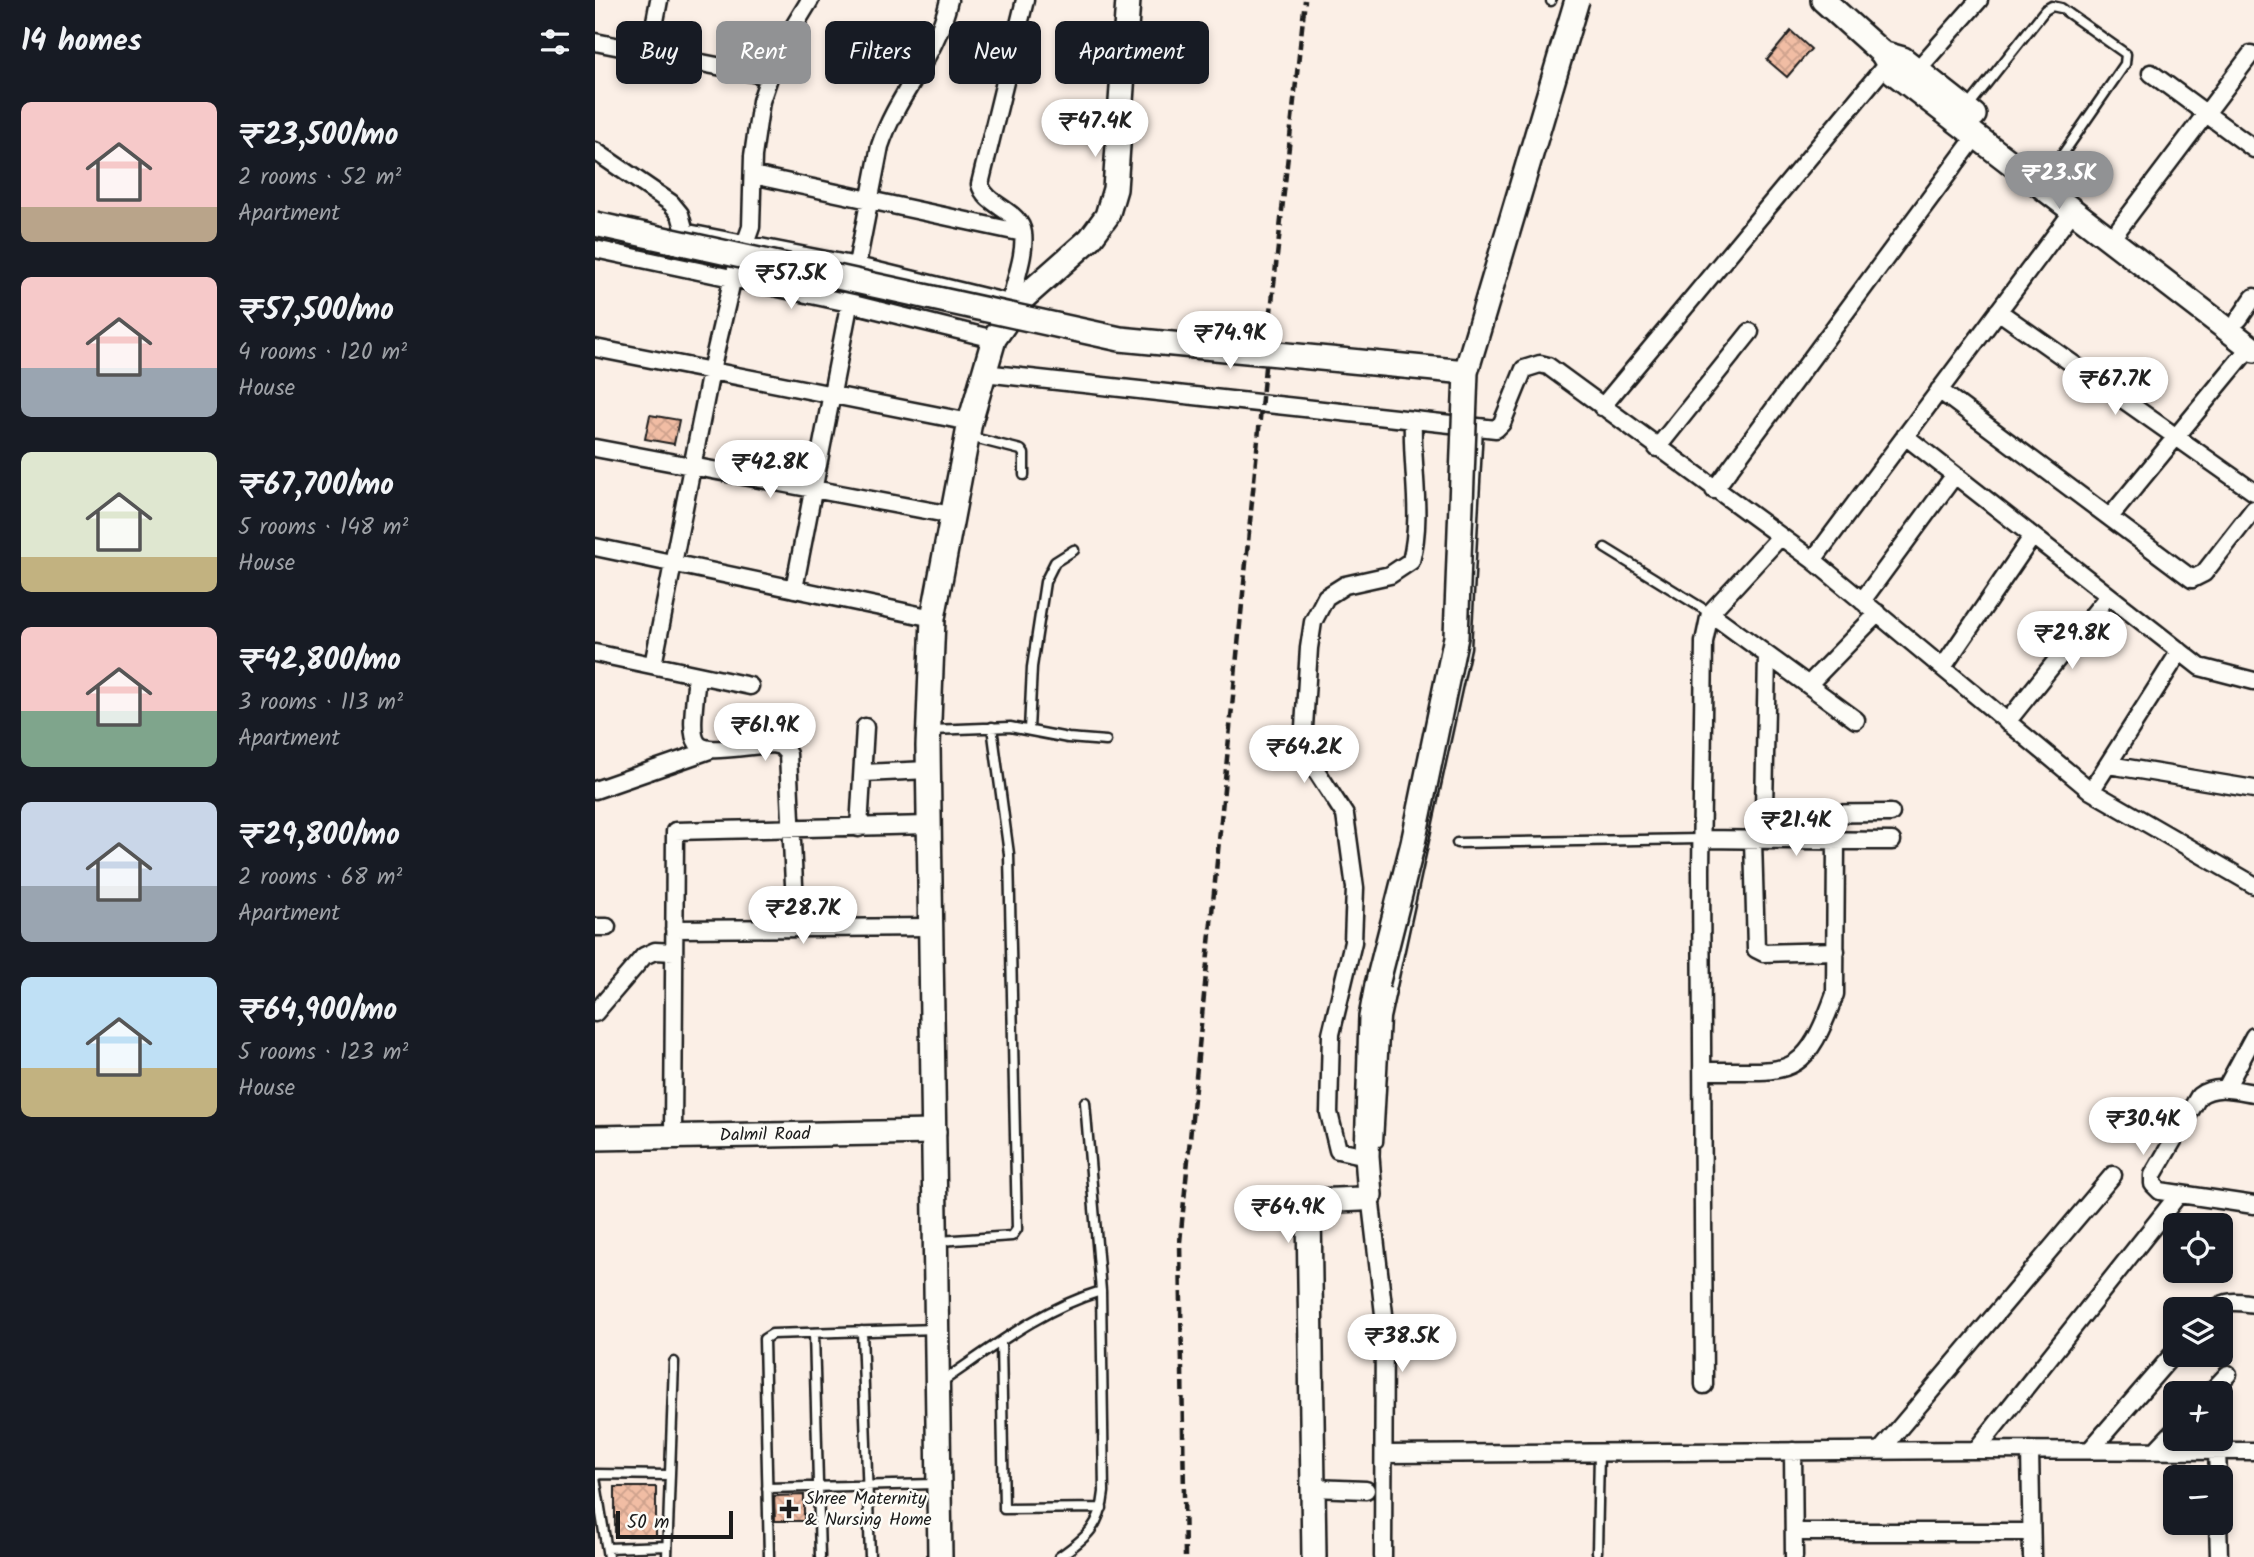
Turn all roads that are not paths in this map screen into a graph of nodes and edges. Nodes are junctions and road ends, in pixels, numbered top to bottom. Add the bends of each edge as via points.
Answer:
1 (659, 0) edge
2 (810, 0) edge
3 (949, 0) edge
4 (1025, 0) edge
5 (1128, 0) edge
6 (1577, 0) edge
7 (1823, 0) edge
8 (1834, 0) edge
9 (1979, 0) edge
10 (655, 21) edge
11 (797, 21) edge
12 (595, 42) edge
13 (616, 46) edge
14 (2251, 54) dead end
15 (1887, 58) junction
16 (1917, 70) junction
17 (2151, 73) dead end
18 (766, 84) edge
19 (1966, 109) junction
20 (2206, 113) junction
21 (1976, 136) junction
22 (2254, 149) edge
23 (595, 151) edge
24 (2049, 174) junction
25 (754, 175) junction
26 (870, 201) junction
27 (2073, 211) junction
28 (595, 214) edge
29 (595, 224) edge
30 (2118, 229) junction
31 (685, 232) junction
32 (1023, 233) junction
33 (745, 244) junction
34 (595, 249) edge
35 (857, 266) junction
36 (732, 281) junction
37 (2254, 297) edge
38 (849, 303) junction
39 (1013, 304) junction
40 (1998, 311) junction
41 (1749, 332) dead end
42 (2249, 337) edge
43 (994, 338) junction
44 (595, 348) edge
45 (711, 371) junction
46 (1466, 372) junction
47 (984, 373) junction
48 (1939, 390) junction
49 (831, 395) junction
50 (1602, 407) junction
51 (1413, 420) junction
52 (1478, 427) junction
53 (969, 429) junction
54 (1905, 436) junction
55 (2175, 438) junction
56 (1657, 447) junction
57 (595, 448) edge
58 (692, 466) junction
59 (1024, 475) dead end
60 (1954, 476) junction
61 (812, 489) junction
62 (1714, 491) junction
63 (2254, 492) edge
64 (2254, 509) edge
65 (952, 515) junction
66 (2110, 517) junction
67 (1780, 537) junction
68 (2032, 537) junction
69 (595, 547) edge
70 (1605, 548) dead end
71 (1074, 550) dead end
72 (1813, 560) junction
73 (672, 564) junction
74 (794, 589) junction
75 (2108, 596) junction
76 (1862, 601) junction
77 (1710, 613) junction
78 (1878, 613) junction
79 (933, 618) junction
80 (2180, 651) junction
81 (595, 653) edge
82 (1767, 655) junction
83 (653, 665) junction
84 (1943, 667) junction
85 (697, 675) junction
86 (2254, 681) edge
87 (1808, 685) junction
88 (750, 686) dead end
89 (1856, 720) dead end
90 (2007, 723) junction
91 (865, 727) dead end
92 (992, 727) junction
93 (929, 730) junction
94 (1029, 730) junction
95 (1106, 741) dead end
96 (710, 750) junction
97 (2109, 765) junction
98 (928, 770) junction
99 (864, 773) junction
100 (2254, 789) edge
101 (595, 790) edge
102 (2091, 791) junction
103 (1891, 813) dead end
104 (929, 825) junction
105 (859, 828) junction
106 (793, 830) junction
107 (1701, 839) junction
108 (1753, 840) junction
109 (1836, 840) junction
110 (1892, 841) dead end
111 (1457, 843) dead end
112 (2254, 885) edge
113 (930, 926) junction
114 (796, 928) junction
115 (674, 929) junction
116 (1836, 951) junction
117 (674, 952) junction
118 (595, 1013) edge
119 (2254, 1036) edge
120 (1705, 1071) junction
121 (2226, 1088) junction
122 (2254, 1093) edge
123 (1085, 1102) dead end
124 (934, 1132) junction
125 (673, 1136) junction
126 (595, 1138) edge
127 (1367, 1156) junction
128 (2113, 1175) dead end
129 (2179, 1194) junction
130 (1370, 1195) junction
131 (2254, 1205) edge
132 (936, 1242) junction
133 (1101, 1291) junction
134 (2233, 1302) edge
135 (2254, 1304) edge
136 (937, 1329) junction
137 (862, 1331) junction
138 (814, 1332) junction
139 (1001, 1342) junction
140 (674, 1362) dead end
141 (2163, 1366) edge
142 (2228, 1374) dead end
143 (2221, 1381) edge
144 (938, 1384) junction
145 (1704, 1385) dead end
146 (2163, 1443) edge
147 (1881, 1450) junction
148 (1976, 1450) junction
149 (2030, 1450) junction
150 (2090, 1450) junction
151 (2156, 1450) junction
152 (2163, 1450) edge
153 (1793, 1451) junction
154 (2217, 1451) edge
155 (2233, 1451) edge
156 (2254, 1451) edge
157 (1599, 1453) junction
158 (1384, 1454) junction
159 (2218, 1465) edge
160 (670, 1475) junction
161 (595, 1476) edge
162 (939, 1484) junction
163 (867, 1486) junction
164 (767, 1488) junction
165 (818, 1488) junction
166 (1313, 1488) junction
167 (1366, 1490) dead end
168 (1103, 1508) junction
169 (1794, 1532) junction
170 (2031, 1532) junction
171 (2218, 1535) edge
172 (667, 1546) junction
173 (607, 1552) edge
174 (1597, 1552) dead end
175 (667, 1557) edge
176 (769, 1557) edge
177 (820, 1557) edge
178 (870, 1557) edge
179 (940, 1557) edge
180 (1059, 1557) edge
181 (1314, 1557) edge
182 (1383, 1557) edge
183 (1794, 1557) edge
184 (2032, 1557) edge
185 (2219, 1557) edge

1 - 10 street
2 - 11 street
3 - 26 street via 936,45 887,125
4 - 32 street via 981,184 984,194 1017,221
5 - 39 street via 1115,189 1107,216 1090,239
6 - 46 street, bridge
7 - 15 street
8 - 15 street
9 - 16 street
12 - 13 street
14 - 20 street
15 - 16 street
15 - 21 street
15 - 50 street
16 - 19 street
17 - 20 street
18 - 25 street via 755,133
19 - 24 street
19 - 24 lane via 2052,6 2126,54 2125,64
20 - 22 street
20 - 30 street
21 - 27 street
21 - 62 street
23 - 31 street via 671,203
24 - 30 street
25 - 26 street
25 - 33 street via 754,211
26 - 32 street
26 - 35 street
27 - 40 street
27 - 42 street
28 - 31 street
29 - 46 street, bridge via 1121,339
30 - 42 street
31 - 33 street
32 - 39 street
33 - 35 street
33 - 36 street
34 - 36 street
35 - 38 street
35 - 39 street
36 - 38 street
36 - 45 street
37 - 42 street
38 - 43 street
38 - 49 street
39 - 43 street
40 - 48 street
40 - 55 street
41 - 56 street
42 - 55 street
43 - 47 street
44 - 45 street
45 - 49 street
45 - 58 street
46 - 127 street, bridge via 1456,637 1371,1017
47 - 51 street
47 - 53 street
48 - 54 street
48 - 66 street
49 - 53 street
49 - 61 street
50 - 52 street via 1548,366 1530,365 1520,375 1500,427
50 - 56 street
51 - 52 street
51 - 127 street via 1411,458 1418,534 1411,561 1390,575 1345,585 1326,597 1313,622 1308,648 1304,727 1310,761 1345,815 1355,888 1353,942 1331,1034 1329,1113 1338,1150
52 - 127 lane via 1466,647 1385,1018 1381,1117 1376,1153
53 - 59 lane via 1021,450
53 - 65 street
54 - 60 street
54 - 72 street
55 - 63 street
55 - 66 street
56 - 62 street
57 - 58 street
58 - 61 street
58 - 73 street
60 - 68 street
60 - 76 street
61 - 65 street
61 - 74 street
62 - 67 street
64 - 66 street via 2204,573 2192,579
65 - 79 street
67 - 72 street
67 - 77 street
68 - 75 street
68 - 84 street
69 - 73 street
70 - 77 lane
71 - 94 lane via 1055,562 1045,582 1032,667
72 - 76 street
73 - 74 street
73 - 83 street
74 - 79 street
75 - 80 street
75 - 90 street
76 - 78 street
77 - 82 street
77 - 107 street via 1704,642
78 - 84 street
78 - 87 street
79 - 93 street
80 - 86 street via 2200,667
80 - 97 street
81 - 83 street
82 - 87 street
82 - 103 street via 1764,809 1772,814
83 - 85 street
84 - 90 street
85 - 88 street
85 - 96 street via 691,730 699,748
87 - 89 street
90 - 102 street
91 - 99 street
92 - 93 lane
92 - 94 lane
92 - 132 lane via 1009,854 1017,1229 1012,1236
93 - 98 street
94 - 95 lane
96 - 101 street
96 - 106 street via 781,746 791,764
97 - 100 street
97 - 102 street
98 - 99 street
98 - 104 street
99 - 105 street
102 - 112 street
104 - 105 street
104 - 113 street
105 - 106 street
106 - 114 street
106 - 115 street via 675,831
107 - 108 street
107 - 111 lane
107 - 120 street
108 - 109 street
108 - 116 street via 1756,949 1764,953
109 - 110 street
109 - 116 street
113 - 114 street
113 - 124 street
114 - 115 street
115 - 117 street
116 - 120 street via 1835,994 1797,1064 1780,1070
117 - 118 street via 655,951 644,956
117 - 125 street
119 - 121 street
120 - 145 street
121 - 122 street
121 - 129 street via 2209,1089 2199,1096 2153,1175 2153,1184 2160,1191
123 - 133 lane
124 - 125 street, Dalmil Road
124 - 132 street
125 - 126 street, Dalmil Road
127 - 130 street
128 - 147 street
129 - 131 street
129 - 148 street
130 - 158 street via 1384,1314
130 - 166 street via 1310,1204
132 - 136 street
133 - 139 lane via 1056,1307
133 - 168 lane
134 - 135 street
136 - 137 lane
136 - 144 street
137 - 138 lane
137 - 163 lane
138 - 164 lane via 772,1334 764,1339
138 - 165 lane
139 - 144 lane
139 - 168 lane via 1004,1508
140 - 160 lane
141 - 150 street
142 - 143 street
144 - 162 street
146 - 151 street
147 - 148 street
147 - 153 street
148 - 149 street
149 - 150 street
149 - 170 street
150 - 151 street
151 - 152 street
153 - 157 street
153 - 169 street
154 - 159 street
155 - 156 street
157 - 158 street
157 - 174 lane
158 - 182 street
160 - 161 lane
160 - 172 lane
161 - 173 lane
162 - 163 lane
162 - 179 street
163 - 165 lane
163 - 178 lane
164 - 165 lane
164 - 176 lane
165 - 177 lane
166 - 167 street
166 - 181 street
168 - 180 lane via 1094,1529
169 - 170 street
169 - 183 street
170 - 184 street
171 - 185 street
172 - 173 lane
172 - 175 lane

